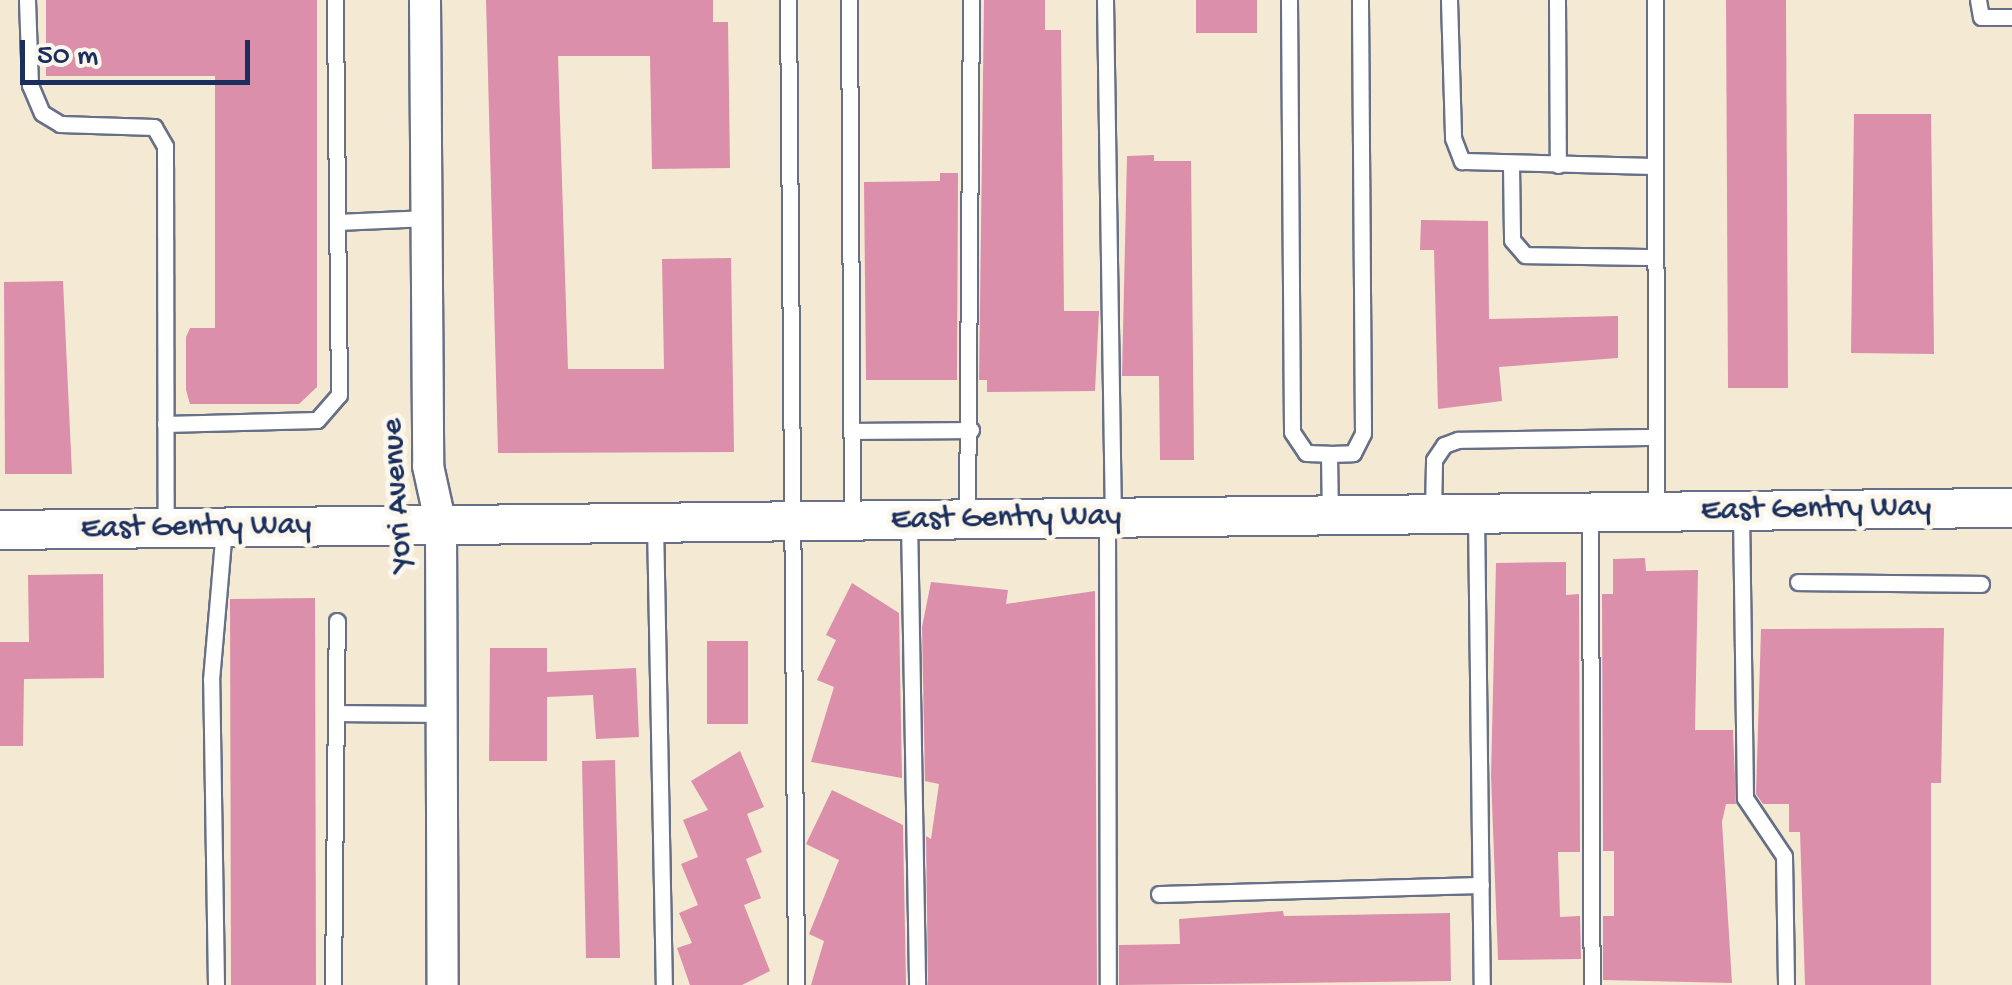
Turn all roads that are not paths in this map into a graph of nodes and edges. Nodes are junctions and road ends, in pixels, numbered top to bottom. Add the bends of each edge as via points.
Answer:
1 (27, 0) edge
2 (335, 0) edge
3 (424, 0) edge
4 (788, 0) edge
5 (849, 0) edge
6 (971, 0) edge
7 (1105, 0) edge
8 (1290, 0) edge
9 (1360, 0) edge
10 (1449, 0) edge
11 (1557, 0) edge
12 (1655, 0) edge
13 (1978, 0) edge
14 (2012, 16) edge
15 (1511, 165) junction
16 (1558, 165) junction
17 (1655, 166) junction
18 (426, 218) junction
19 (339, 222) junction
20 (1655, 257) junction
21 (165, 424) junction
22 (971, 430) junction
23 (853, 431) junction
24 (1656, 437) junction
25 (1329, 454) junction
26 (2012, 508) edge
27 (1656, 512) junction
28 (1740, 512) junction
29 (1590, 513) junction
30 (1433, 514) junction
31 (1476, 514) junction
32 (1330, 516) junction
33 (1110, 518) junction
34 (852, 520) junction
35 (909, 520) junction
36 (967, 520) junction
37 (797, 522) junction
38 (654, 523) junction
39 (441, 525) junction
40 (166, 528) junction
41 (224, 528) junction
42 (0, 530) edge
43 (1798, 582) dead end
44 (1981, 584) dead end
45 (337, 621) dead end
46 (336, 713) junction
47 (442, 714) junction
48 (1481, 885) junction
49 (1159, 894) dead end
50 (216, 985) edge
51 (333, 985) edge
52 (443, 985) edge
53 (664, 985) edge
54 (796, 985) edge
55 (917, 985) edge
56 (1108, 985) edge
57 (1482, 985) edge
58 (1592, 985) edge
59 (1786, 985) edge

1 - 21 lane via 30,85 42,113 60,124 154,127 165,146
2 - 19 lane
3 - 18 street, Yori Avenue
4 - 37 lane
5 - 23 lane
6 - 22 lane
7 - 33 lane
8 - 25 lane via 1292,432 1306,453
9 - 25 lane via 1363,433 1353,453
10 - 15 lane via 1454,153 1473,165
11 - 16 lane
12 - 17 lane
13 - 14 lane via 1981,17
15 - 16 lane
15 - 20 lane via 1512,240 1525,256
16 - 17 lane
17 - 20 lane
18 - 19 lane
18 - 39 street, Yori Avenue via 428,466
19 - 21 lane via 341,376 328,414 317,420
20 - 24 lane
21 - 40 lane
22 - 23 lane
22 - 36 lane
23 - 34 lane
24 - 27 lane
24 - 30 lane via 1458,440 1444,445 1434,460
25 - 32 lane
26 - 28 street, East Gentry Way
27 - 28 street, East Gentry Way
27 - 29 street, East Gentry Way
28 - 59 lane via 1744,798 1784,856
29 - 31 street, East Gentry Way
29 - 58 lane
30 - 31 street, East Gentry Way
30 - 32 street, East Gentry Way
31 - 48 lane
32 - 33 street, East Gentry Way
33 - 36 street, East Gentry Way
33 - 56 lane
34 - 35 street, East Gentry Way
34 - 37 street, East Gentry Way
35 - 36 street, East Gentry Way
35 - 55 lane
37 - 38 street, East Gentry Way
37 - 54 lane
38 - 39 street, East Gentry Way
38 - 53 lane
39 - 41 street, East Gentry Way
39 - 47 street, Yori Avenue
40 - 41 street, East Gentry Way
40 - 42 street, East Gentry Way
41 - 50 lane via 211,680
43 - 44 lane
45 - 46 lane
46 - 47 lane
46 - 51 lane
47 - 52 street, Yori Avenue
48 - 49 lane
48 - 57 lane

